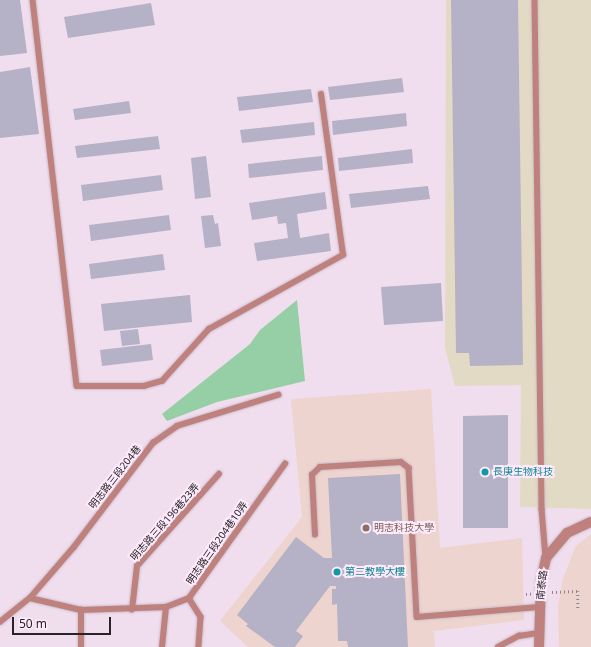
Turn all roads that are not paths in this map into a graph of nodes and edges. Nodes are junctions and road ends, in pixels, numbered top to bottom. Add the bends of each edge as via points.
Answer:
1 (33, 0) edge
2 (535, 0) edge
3 (321, 95) dead end
4 (278, 395) dead end
5 (284, 464) dead end
6 (219, 474) dead end
7 (591, 522) edge
8 (315, 535) dead end
9 (546, 558) junction
10 (30, 598) junction
11 (189, 598) junction
12 (166, 607) junction
13 (539, 607) junction
14 (81, 610) junction
15 (132, 610) junction
16 (0, 622) edge
17 (537, 633) junction
18 (81, 647) edge
19 (162, 647) edge
20 (199, 647) edge
21 (498, 647) edge
22 (539, 647) edge

1 - 3 lane via 77,386 144,386 162,381 209,329 343,255
2 - 9 lane via 542,509
4 - 10 lane, 明志路三段204巷 via 177,426 153,443 74,547
5 - 11 lane, 明志路三段204巷10弄
6 - 15 lane, 明志路三段196巷23弄 via 137,566
7 - 9 street, 南泰路 via 567,533
8 - 13 lane via 312,474 320,467 401,462 410,468 417,617
9 - 13 street, 南泰路
10 - 14 lane, 明志路三段204巷10弄
10 - 16 lane, 明志路三段204巷
11 - 12 lane, 明志路三段204巷10弄
11 - 20 lane via 201,617
12 - 15 lane, 明志路三段204巷10弄
12 - 19 lane
13 - 17 street, 南泰路
14 - 15 lane, 明志路三段204巷10弄
14 - 18 lane
17 - 21 lane via 519,636
17 - 22 street, 南泰路

